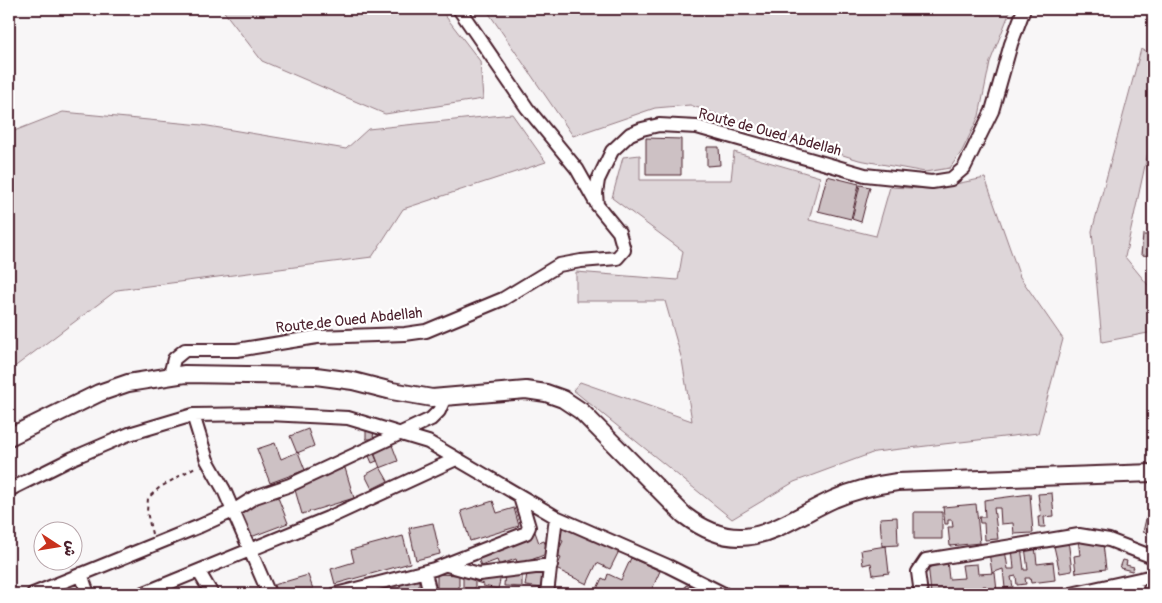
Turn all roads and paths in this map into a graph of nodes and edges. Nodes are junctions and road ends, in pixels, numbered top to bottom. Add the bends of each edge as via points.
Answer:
1 (459, 9) edge
2 (1024, 9) edge
3 (597, 206) junction
4 (170, 375) junction
5 (445, 398) junction
6 (192, 415) junction
7 (400, 432) junction
8 (9, 437) edge
9 (456, 458) junction
10 (207, 460) junction
11 (1153, 473) edge
12 (9, 490) edge
13 (520, 498) junction
14 (233, 511) junction
15 (556, 518) junction
16 (154, 543) junction
17 (250, 551) junction
18 (1153, 557) edge
19 (447, 565) junction
20 (551, 565) junction
21 (199, 572) junction
22 (425, 572) junction
23 (81, 574) junction
24 (1153, 576) edge
25 (1135, 580) junction
26 (33, 594) edge
27 (88, 594) edge
28 (142, 594) edge
29 (212, 594) edge
30 (270, 594) edge
31 (336, 594) edge
32 (430, 594) edge
33 (547, 594) edge
34 (724, 594) edge
35 (921, 594) edge
36 (1071, 594) edge
37 (1138, 594) edge

1 - 3 street via 527,108 576,169
2 - 3 street, Route de Oued Abdellah via 992,111 964,168 951,178 932,182 865,175 697,127 659,125 630,134 612,151 598,180
3 - 4 street, Route de Oued Abdellah via 622,239 624,250 616,258 559,266 504,299 426,331 316,337 237,350 185,350 174,359
4 - 5 main road via 316,376 418,397
4 - 8 main road via 99,392
5 - 7 street via 436,416
5 - 11 main road via 526,390 563,399 599,426 684,515 702,529 744,538 764,534 836,498 867,487 897,482
6 - 7 street via 348,418
6 - 10 street
6 - 12 street via 129,434
7 - 9 street via 428,442
7 - 14 street via 290,484 255,496
9 - 13 street
9 - 17 street
10 - 14 street
10 - 16 path via 148,498 147,512
13 - 15 street
13 - 19 street via 529,527 526,533
14 - 16 street
14 - 17 street
15 - 20 street
15 - 34 street
16 - 23 street
17 - 21 street
17 - 30 street
18 - 35 street via 1109,540 1079,535 926,560 918,572
19 - 20 street via 479,574
19 - 22 street
20 - 33 street
21 - 28 street
21 - 29 street
22 - 31 street
22 - 32 street
23 - 26 street
23 - 27 street
24 - 25 street
25 - 36 street
25 - 37 street

